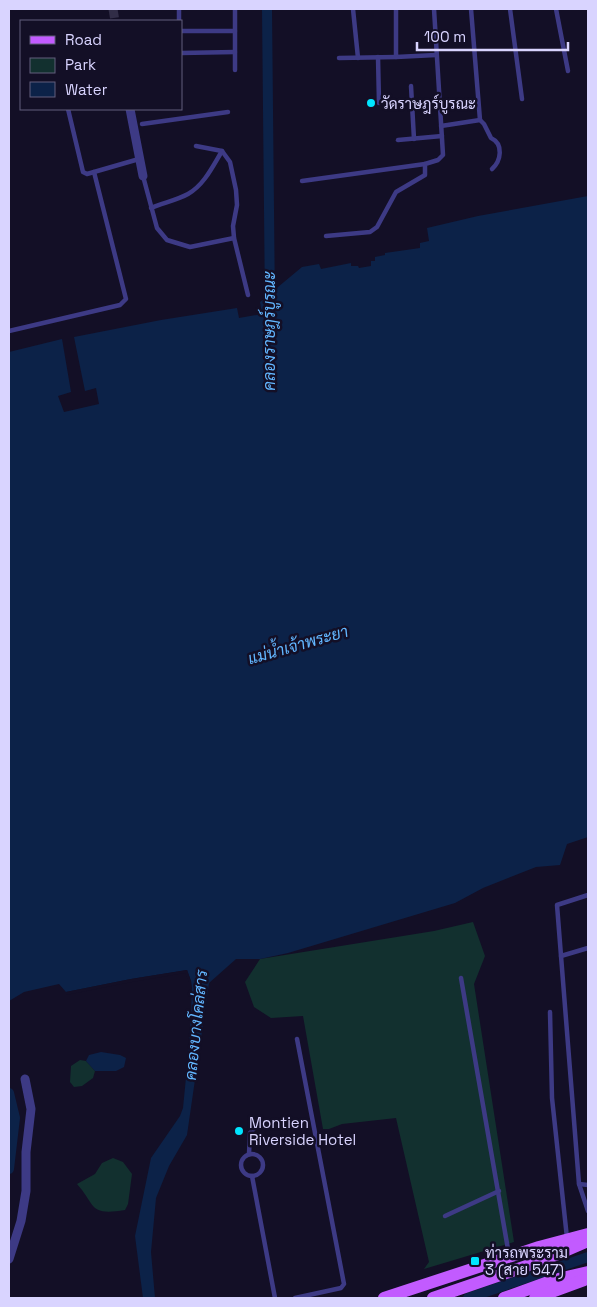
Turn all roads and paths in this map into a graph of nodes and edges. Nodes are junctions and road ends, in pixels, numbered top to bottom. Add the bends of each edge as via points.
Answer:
1 (235, 9) edge
2 (354, 9) edge
3 (396, 9) edge
4 (434, 9) edge
5 (471, 9) edge
6 (510, 9) edge
7 (556, 9) edge
8 (182, 31) edge
9 (235, 31) junction
10 (182, 52) edge
11 (235, 52) junction
12 (436, 55) junction
13 (396, 57) junction
14 (339, 58) dead end
15 (358, 58) junction
16 (378, 58) junction
17 (235, 70) dead end
18 (568, 71) dead end
19 (412, 86) dead end
20 (522, 99) dead end
21 (379, 103) dead end
22 (68, 110) edge
23 (131, 110) edge
24 (228, 112) dead end
25 (480, 120) junction
26 (138, 124) junction
27 (441, 126) junction
28 (442, 136) junction
29 (414, 139) junction
30 (398, 140) dead end
31 (196, 146) dead end
32 (222, 151) junction
33 (139, 159) junction
34 (425, 164) junction
35 (492, 169) dead end
36 (94, 172) junction
37 (142, 176) joint
38 (302, 181) dead end
39 (151, 208) junction
40 (326, 236) dead end
41 (234, 238) junction
42 (248, 295) dead end
43 (9, 332) edge
44 (588, 895) edge
45 (588, 948) edge
46 (561, 956) junction
47 (462, 978) dead end
48 (550, 1012) dead end
49 (297, 1039) dead end
50 (25, 1079) dead end
51 (258, 1124) dead end
52 (249, 1154) junction
53 (252, 1176) junction
54 (579, 1184) junction
55 (588, 1185) edge
56 (499, 1192) junction
57 (586, 1196) edge
58 (588, 1210) edge
59 (445, 1216) dead end
60 (588, 1234) edge
61 (567, 1239) junction
62 (588, 1241) edge
63 (510, 1256) junction
64 (9, 1259) edge
65 (588, 1272) edge
66 (588, 1278) edge
67 (509, 1297) edge
68 (275, 1298) edge
69 (296, 1298) edge
70 (384, 1298) edge
71 (433, 1298) edge
72 (535, 1298) edge

1 - 9 lane
2 - 15 lane
3 - 13 lane
4 - 12 lane
5 - 25 lane
6 - 20 lane
7 - 18 lane
8 - 9 lane
9 - 11 lane
10 - 11 lane
11 - 17 lane
12 - 13 lane
12 - 27 lane
13 - 16 lane
14 - 15 lane
15 - 16 lane
16 - 21 lane
19 - 29 lane
22 - 36 lane via 83,172
23 - 26 street
24 - 26 lane
25 - 27 lane
25 - 35 lane via 488,135 498,144 500,156
26 - 33 street
27 - 28 lane
28 - 29 lane
28 - 34 lane via 443,155
29 - 30 lane
31 - 32 lane
32 - 39 lane via 196,188
32 - 41 lane via 230,162 236,190
33 - 36 lane
33 - 37 street
34 - 38 lane
34 - 40 lane via 425,175 396,192 377,228 370,232
36 - 43 lane via 126,300 120,305
37 - 39 lane
39 - 41 lane via 156,228 167,240 190,247
41 - 42 lane
44 - 46 lane via 557,905
45 - 46 lane
46 - 54 lane
47 - 56 lane
48 - 61 lane via 552,1098
49 - 69 lane via 344,1284 341,1288
50 - 64 street via 31,1109 26,1191
51 - 52 lane via 250,1133
52 - 53 lane via 240,1164 241,1169
52 - 53 lane via 260,1157 262,1161 262,1170
53 - 68 lane
54 - 55 lane
54 - 57 lane
56 - 59 lane
56 - 63 lane
57 - 58 lane
60 - 61 main road
61 - 63 main road
62 - 71 main road via 544,1260
63 - 70 main road
65 - 67 main road via 554,1280
66 - 72 main road

